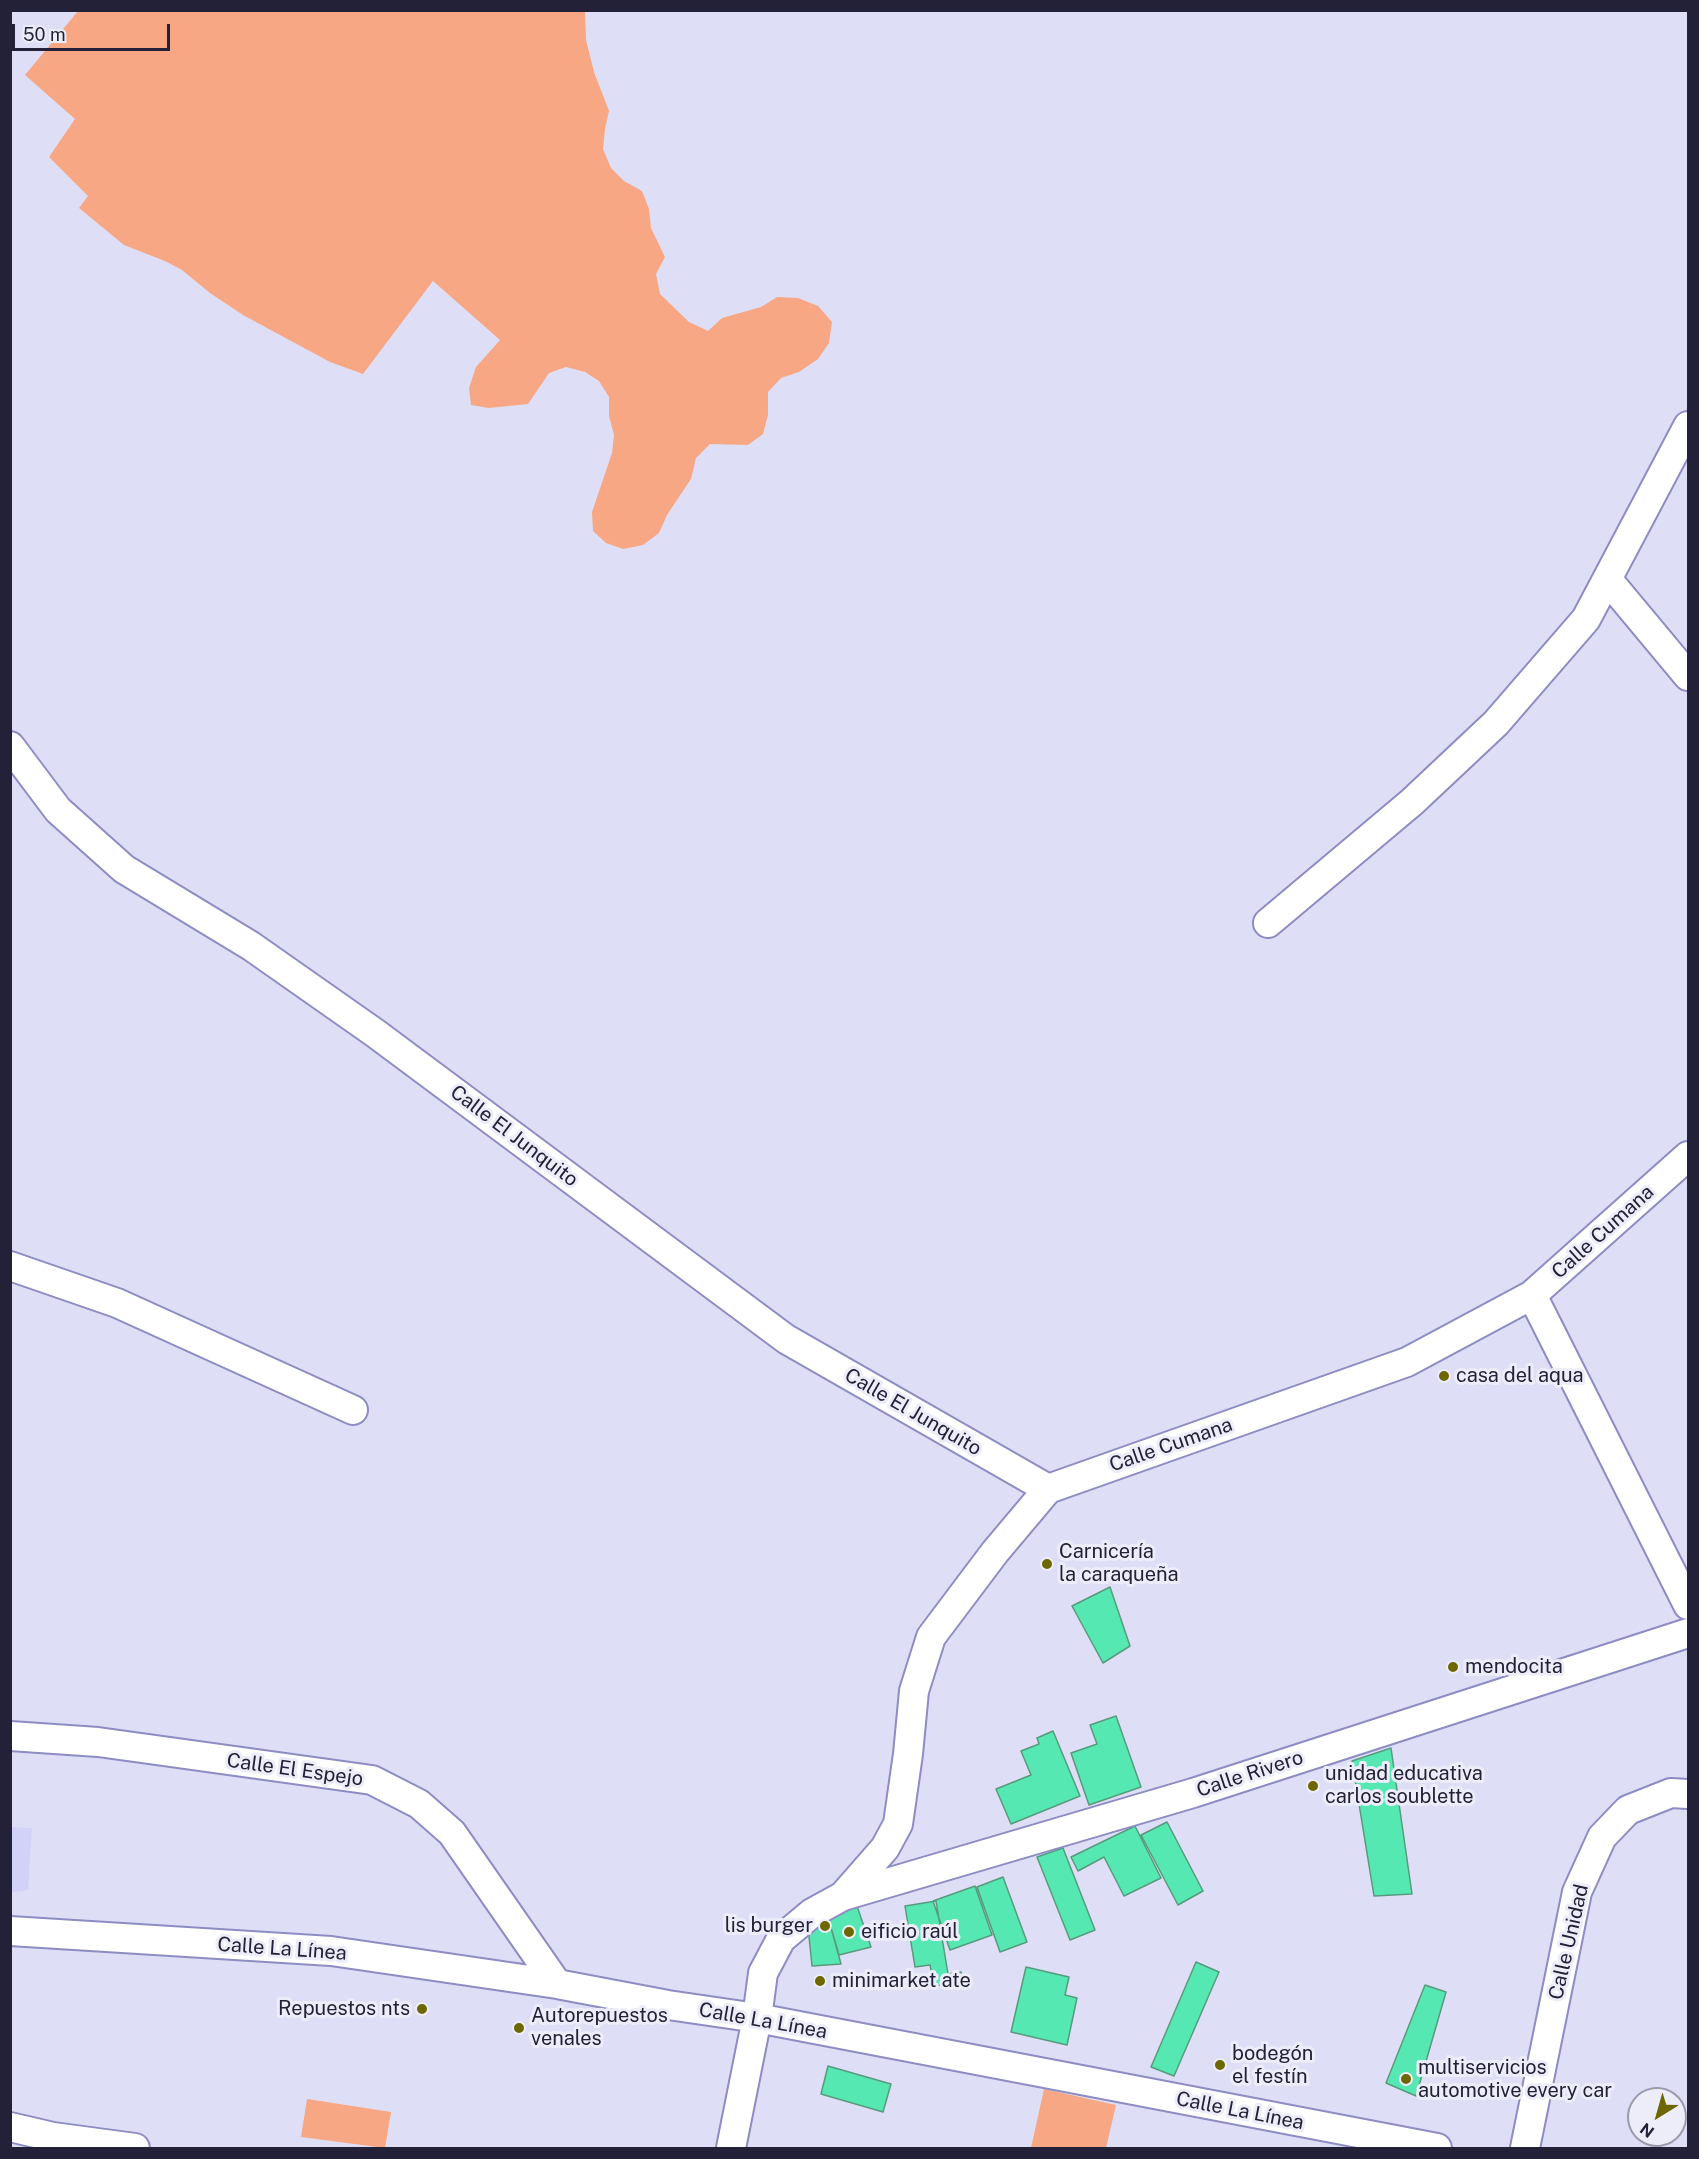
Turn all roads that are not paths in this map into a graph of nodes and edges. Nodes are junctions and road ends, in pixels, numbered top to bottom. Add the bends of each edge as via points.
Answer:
1 (1689, 426) edge
2 (1608, 580) junction
3 (1689, 676) edge
4 (10, 746) edge
5 (1268, 923) dead end
6 (1689, 1156) edge
7 (10, 1266) edge
8 (1532, 1294) junction
9 (353, 1410) dead end
10 (1048, 1489) junction
11 (1689, 1605) edge
12 (1689, 1633) edge
13 (10, 1736) edge
14 (1689, 1794) edge
15 (843, 1896) junction
16 (10, 1931) edge
17 (556, 1984) junction
18 (757, 2018) junction
19 (10, 2127) edge
20 (51, 2143) edge
21 (135, 2148) edge
22 (731, 2148) edge
23 (1437, 2148) edge
24 (1525, 2148) edge

1 - 2 street
2 - 3 street
2 - 5 street via 1586,619 1496,723 1412,802
4 - 10 street, Calle El Junquito via 58,810 124,869 251,946 365,1026 786,1339
6 - 8 street, Calle Cumana
7 - 9 street via 117,1303
8 - 10 street, Calle Cumana via 1407,1362
8 - 11 street
10 - 15 street via 931,1637 914,1691 898,1824 885,1848
12 - 15 street, Calle Rivero via 1193,1793
13 - 17 street, Calle El Espejo via 98,1742 372,1780 419,1804 452,1833
14 - 24 street, Calle Unidad via 1671,1793 1628,1810 1602,1837 1577,1892
15 - 18 street via 812,1913 781,1939 763,1973
16 - 17 street, Calle La Línea via 331,1951
17 - 18 street, Calle La Línea
18 - 22 street
18 - 23 street, Calle La Línea
19 - 20 street
20 - 21 street

